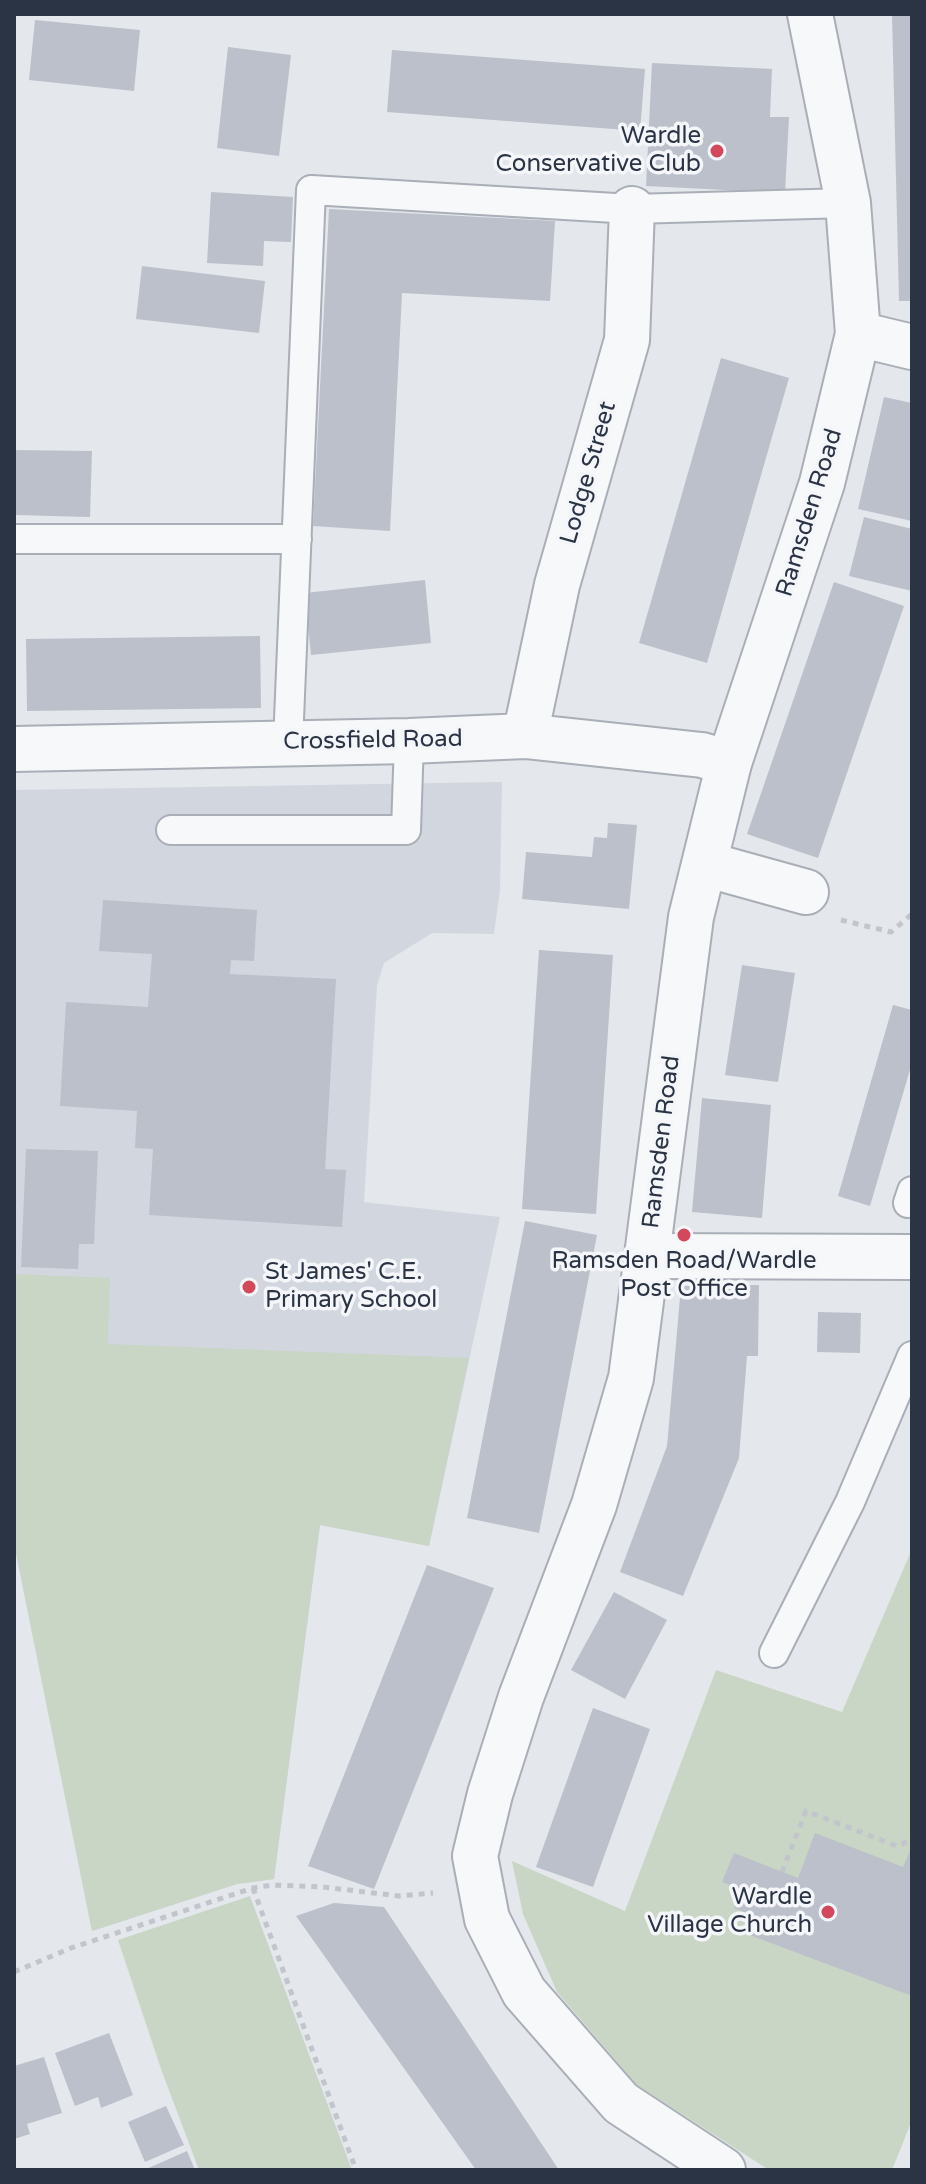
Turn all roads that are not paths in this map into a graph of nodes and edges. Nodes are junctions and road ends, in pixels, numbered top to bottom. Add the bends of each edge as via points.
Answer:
1 (810, 14) edge
2 (848, 203) junction
3 (632, 209) junction
4 (858, 334) junction
5 (912, 347) edge
6 (14, 539) edge
7 (297, 539) junction
8 (525, 736) junction
9 (409, 741) junction
10 (288, 743) junction
11 (14, 749) edge
12 (729, 763) junction
13 (171, 830) dead end
14 (705, 864) junction
15 (806, 892) road end
16 (647, 1256) junction
17 (912, 1257) edge
18 (912, 1356) edge
19 (774, 1653) dead end
20 (723, 2170) edge

1 - 2 street, Ramsden Road
2 - 3 lane
2 - 4 street, Ramsden Road
3 - 7 lane via 311,190
3 - 8 street, Lodge Street via 627,340 557,585
4 - 5 street
4 - 12 street, Ramsden Road via 822,483
6 - 7 lane
7 - 10 lane
8 - 9 street, Crossfield Road
8 - 12 street, Crossfield Road via 702,755
9 - 10 street, Crossfield Road
9 - 13 lane via 406,830
10 - 11 street, Crossfield Road
12 - 14 street, Ramsden Road
14 - 15 street
14 - 16 street, Ramsden Road via 691,917
16 - 17 street
16 - 20 street, Ramsden Road via 631,1378 594,1505 521,1697 475,1856 487,1919 524,1992 621,2103
18 - 19 lane via 850,1502

